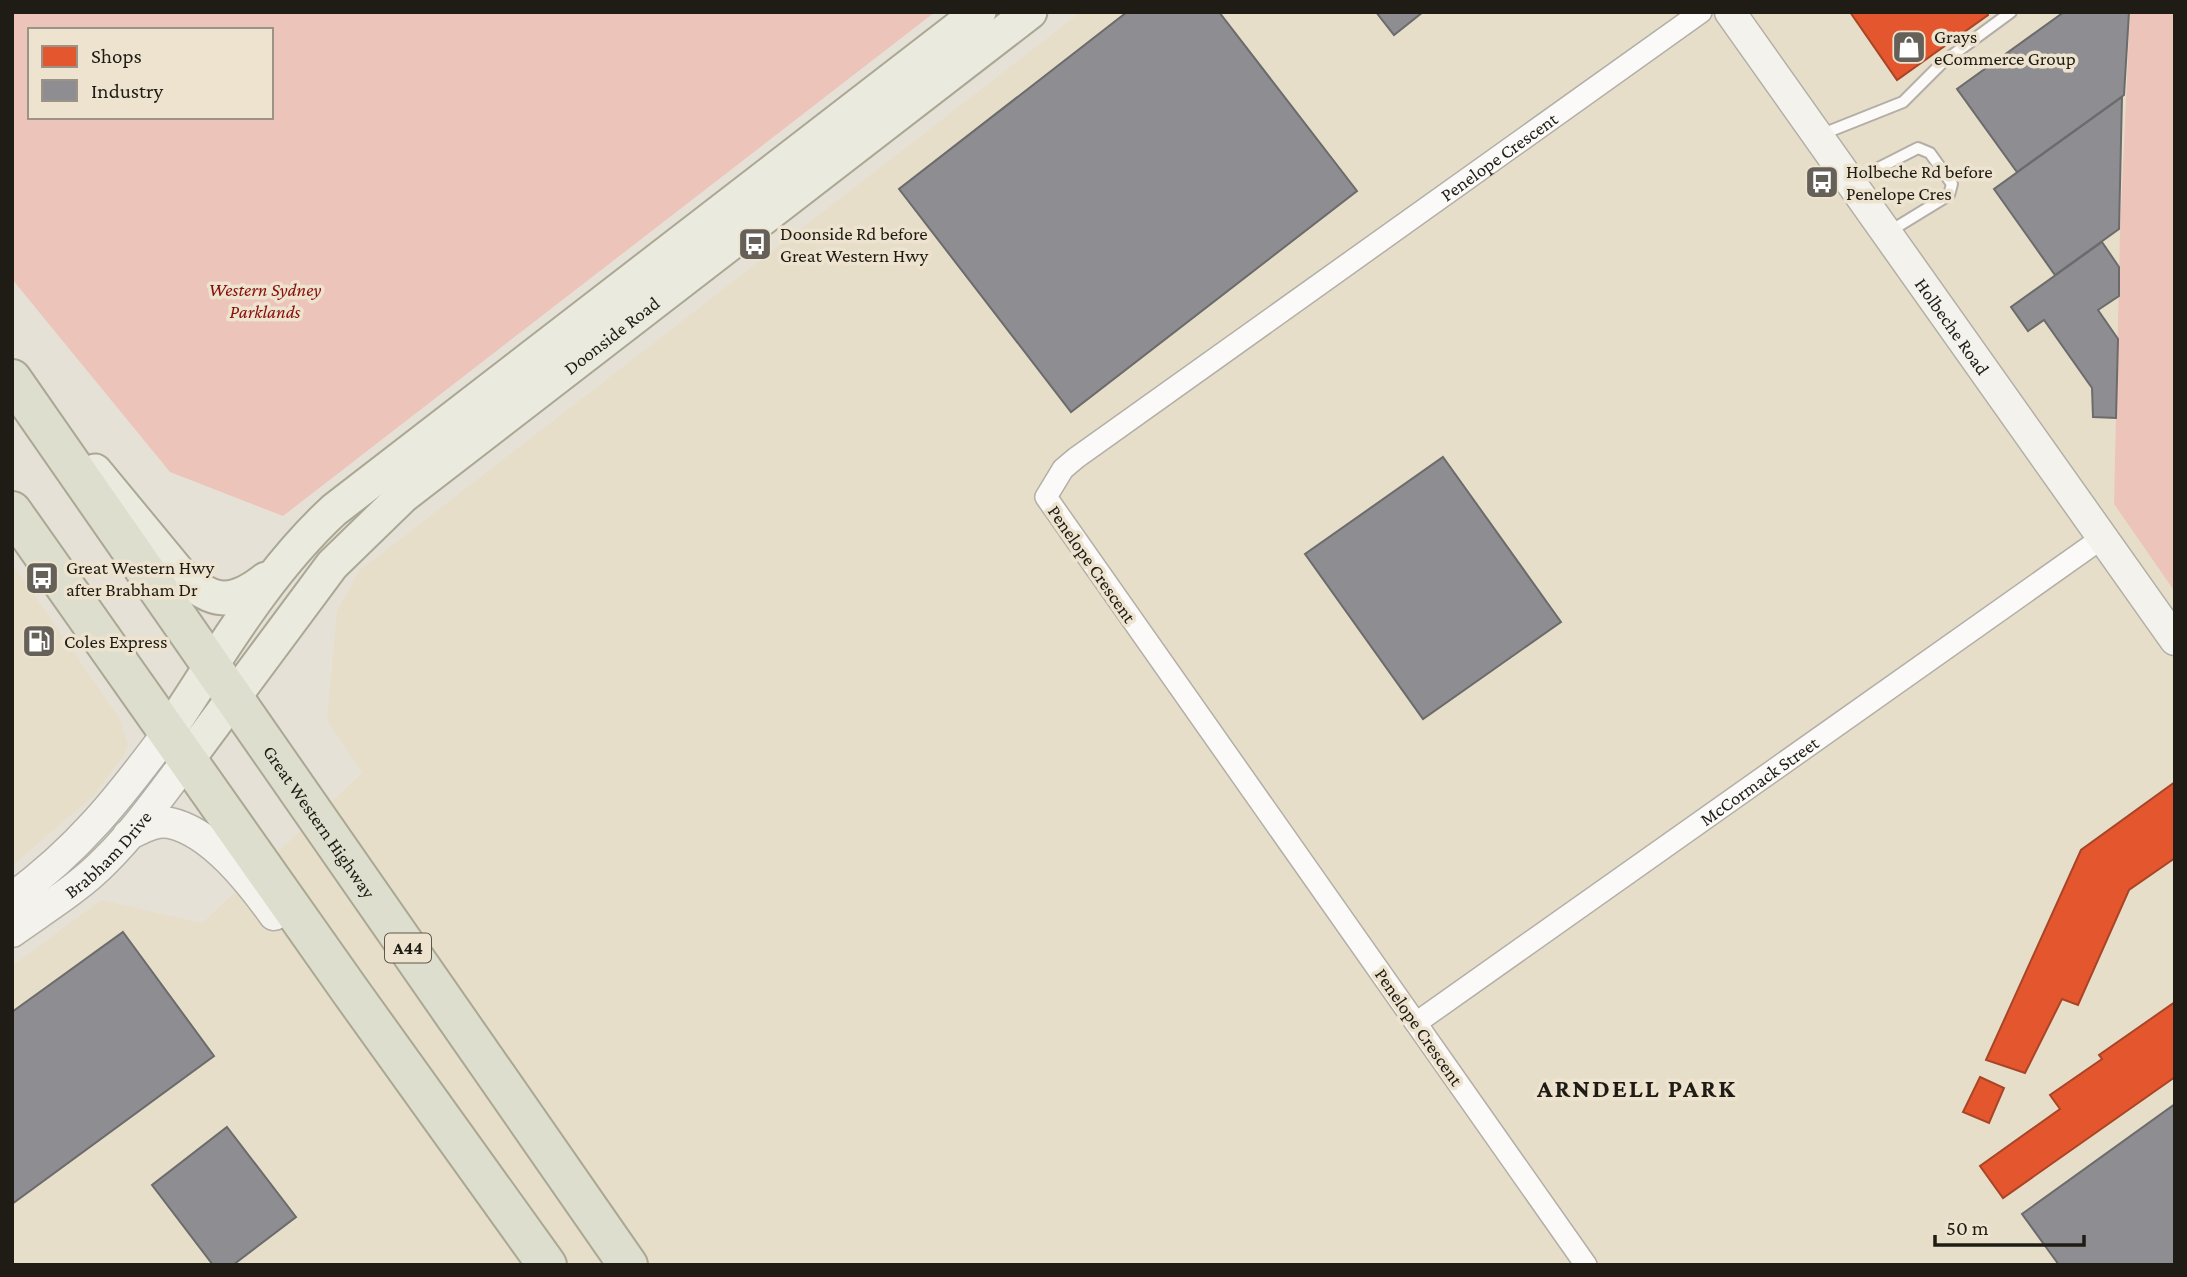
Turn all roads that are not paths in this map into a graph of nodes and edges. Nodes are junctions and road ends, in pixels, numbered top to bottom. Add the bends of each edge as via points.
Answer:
1 (979, 12) edge
2 (1030, 12) edge
3 (1701, 12) edge
4 (1730, 12) edge
5 (2011, 12) edge
6 (1817, 136) junction
7 (1850, 183) junction
8 (1886, 233) junction
9 (12, 378) edge
10 (12, 511) edge
11 (2102, 538) junction
12 (275, 572) junction
13 (2175, 640) edge
14 (212, 666) junction
15 (234, 698) junction
16 (178, 745) junction
17 (128, 835) junction
18 (12, 898) edge
19 (12, 932) edge
20 (351, 992) junction
21 (1416, 1023) junction
22 (547, 1265) edge
23 (628, 1265) edge
24 (1586, 1265) edge

1 - 12 main road, Doonside Road via 334,510
2 - 15 main road, Doonside Road via 402,496 332,565
3 - 21 street, Penelope Crescent via 1076,458 1063,469 1046,497
4 - 6 main road, Holbeche Road
5 - 6 lane via 1943,62 1903,102
6 - 7 main road, Holbeche Road
7 - 8 main road, Holbeche Road
7 - 8 lane via 1918,148 1930,153 1952,184 1949,195
8 - 11 main road, Holbeche Road
9 - 12 main road via 195,588 236,598
9 - 14 highway, Great Western Highway / A44
10 - 16 highway
11 - 13 main road, Holbeche Road
11 - 21 street, McCormack Street
12 - 14 main road, Doonside Road
14 - 15 highway, Great Western Highway / A44
14 - 16 main road, Doonside Road
15 - 16 main road, Doonside Road
15 - 23 highway, Great Western Highway / A44
16 - 17 main road, Brabham Drive
16 - 18 main road, Brabham Drive via 47,872
16 - 20 highway
17 - 19 main road, Brabham Drive via 80,884
17 - 20 main road via 169,823 215,849 249,881 302,953
20 - 22 highway
21 - 24 street, Penelope Crescent

